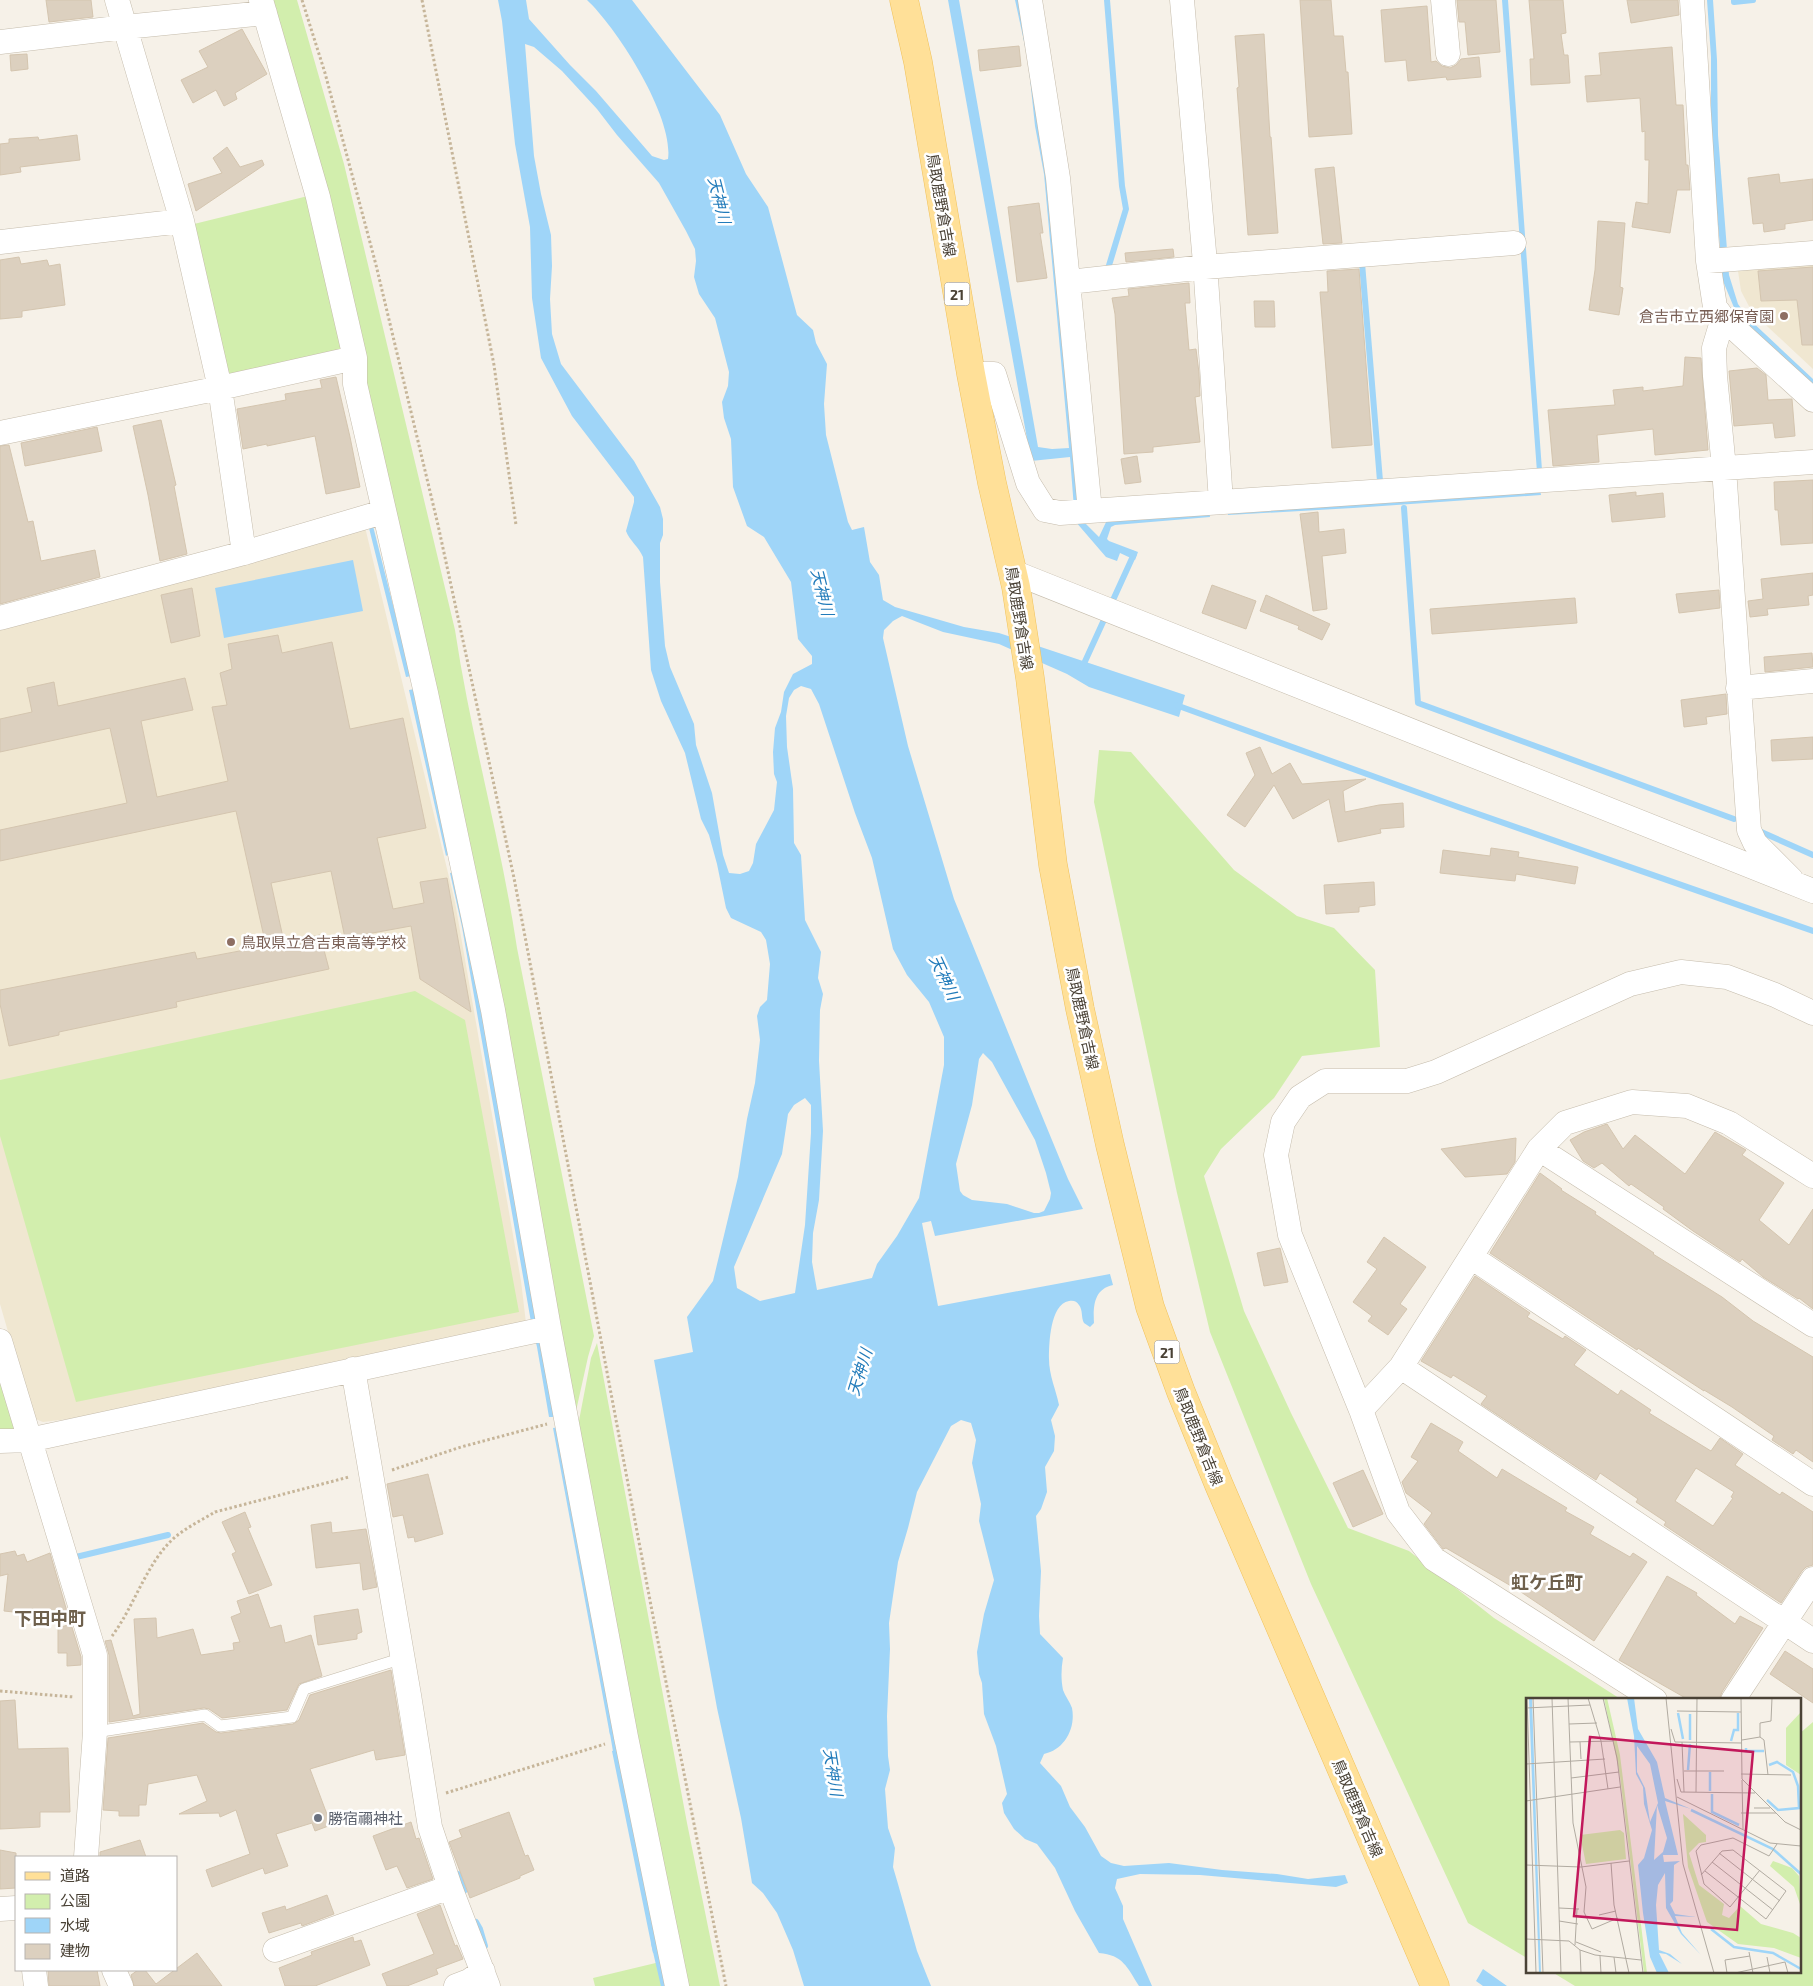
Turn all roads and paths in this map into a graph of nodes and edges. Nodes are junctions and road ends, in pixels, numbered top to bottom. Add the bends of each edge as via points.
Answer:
1 (117, 0) edge
2 (302, 0) edge
3 (422, 0) edge
4 (904, 0) edge
5 (1030, 0) edge
6 (1182, 0) edge
7 (1443, 0) edge
8 (1692, 0) edge
9 (263, 6) edge
10 (125, 27) junction
11 (0, 42) edge
12 (1448, 54) dead end
13 (182, 221) junction
14 (0, 242) edge
15 (1514, 243) dead end
16 (1813, 253) edge
17 (1708, 261) junction
18 (1205, 267) junction
19 (1069, 282) junction
20 (1723, 318) junction
21 (355, 358) junction
22 (971, 374) junction
23 (220, 388) junction
24 (1813, 400) edge
25 (0, 432) edge
26 (1813, 462) edge
27 (1724, 468) junction
28 (1221, 502) junction
29 (1090, 511) junction
30 (383, 512) junction
31 (516, 525) dead end
32 (244, 553) junction
33 (1015, 579) junction
34 (0, 618) edge
35 (1813, 681) edge
36 (1738, 688) junction
37 (1805, 888) edge
38 (1813, 1013) edge
39 (1539, 1149) junction
40 (1813, 1176) edge
41 (1471, 1257) junction
42 (1813, 1325) edge
43 (549, 1328) junction
44 (0, 1341) edge
45 (1401, 1367) junction
46 (354, 1369) junction
47 (1362, 1410) junction
48 (567, 1419) junction
49 (29, 1440) junction
50 (0, 1441) edge
51 (372, 1474) junction
52 (1813, 1484) edge
53 (1813, 1579) edge
54 (1785, 1622) junction
55 (1813, 1641) edge
56 (95, 1655) junction
57 (403, 1658) junction
58 (0, 1691) edge
59 (95, 1698) junction
60 (1652, 1698) edge
61 (1734, 1698) edge
62 (95, 1732) junction
63 (626, 1737) junction
64 (426, 1799) junction
65 (86, 1856) edge
66 (450, 1887) junction
67 (15, 1908) edge
68 (0, 1909) edge
69 (274, 1950) dead end
70 (34, 1971) edge
71 (114, 1971) edge
72 (486, 1979) edge
73 (36, 1986) edge
74 (121, 1986) edge
75 (456, 1986) edge
76 (677, 1986) edge
77 (726, 1986) edge
78 (1435, 1986) edge

1 - 10 street
2 - 77 path via 325,73 376,265 470,672 516,888
3 - 31 path via 494,365
4 - 22 main road, 鳥取鹿野倉吉線 / 21 via 918,62
5 - 19 street via 1058,178
6 - 18 street
7 - 12 street
8 - 17 street
9 - 10 street
9 - 21 street via 318,197
10 - 11 street
10 - 13 street
13 - 14 street
13 - 23 street
15 - 18 street
16 - 17 street
17 - 20 street via 1715,307
18 - 19 street
18 - 28 street
19 - 29 street
20 - 24 street
20 - 27 street via 1714,348
21 - 23 street
21 - 30 street via 355,384
22 - 29 street via 994,374 1028,484 1045,510 1060,513
22 - 33 main road, 鳥取鹿野倉吉線 / 21
23 - 25 street
23 - 32 street
26 - 27 street
27 - 28 street
27 - 36 street
28 - 29 street
30 - 32 street
30 - 43 street via 426,693 493,1010
32 - 34 street
33 - 37 street
33 - 78 main road, 鳥取鹿野倉吉線 / 21 via 1053,865 1080,1009 1150,1307 1219,1485
35 - 36 street
36 - 37 street via 1749,830 1755,843
38 - 47 street via 1727,977 1680,972 1630,984 1422,1077 1408,1081 1326,1081 1300,1097 1283,1122 1276,1155 1290,1236
39 - 40 street via 1565,1123 1632,1102 1687,1106 1729,1123
39 - 41 street
39 - 42 street
41 - 45 street
41 - 52 street
43 - 46 street
43 - 48 street
44 - 49 street
45 - 47 street
45 - 54 street
46 - 49 street
46 - 51 street
47 - 60 street via 1398,1512 1434,1559
48 - 51 path
48 - 63 street
49 - 50 street
49 - 56 street
51 - 56 path via 215,1512 197,1522 173,1539 114,1634
51 - 57 street
53 - 54 street
54 - 55 street
54 - 61 street
56 - 59 street
57 - 62 lane via 304,1689 292,1717 220,1726 205,1715
57 - 64 street
58 - 59 path
59 - 62 street
62 - 65 street
63 - 64 path
63 - 76 street
64 - 66 street via 430,1826
66 - 69 street
66 - 72 street
67 - 68 street
70 - 73 street
71 - 74 street
72 - 75 street

